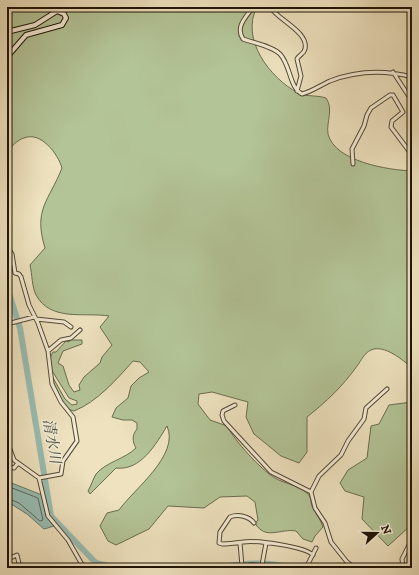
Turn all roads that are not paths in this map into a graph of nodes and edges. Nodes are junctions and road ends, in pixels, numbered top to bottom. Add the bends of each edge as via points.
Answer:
1 (153, 7) edge
2 (165, 7) edge
3 (253, 7) edge
4 (270, 7) edge
5 (7, 32) edge
6 (7, 57) edge
7 (393, 72) junction
8 (412, 77) edge
9 (297, 91) junction
10 (412, 101) edge
11 (412, 155) edge
12 (353, 164) dead end
13 (7, 247) edge
14 (35, 318) junction
15 (7, 324) edge
16 (71, 327) dead end
17 (80, 330) dead end
18 (48, 351) junction
19 (387, 389) dead end
20 (235, 404) dead end
21 (7, 412) edge
22 (7, 440) edge
23 (18, 464) junction
24 (7, 466) edge
25 (39, 478) junction
26 (311, 492) junction
27 (254, 523) dead end
28 (412, 539) edge
29 (240, 543) junction
30 (266, 543) junction
31 (316, 548) dead end
32 (313, 555) junction
33 (8, 559) dead end
34 (262, 565) junction
35 (242, 566) junction
36 (20, 568) edge
37 (84, 568) edge
38 (231, 568) edge
39 (282, 568) edge
40 (306, 568) edge
41 (355, 568) edge
42 (403, 568) edge

1 - 2 street via 160,10
3 - 9 street via 239,27 240,34 243,39 279,53 290,70 294,89
4 - 9 street via 283,21 297,30 305,45 305,50 297,59 301,76
5 - 6 main road via 35,25 57,11 66,18 62,25 26,35
7 - 8 street
7 - 9 street via 354,75 333,80 302,94
7 - 10 street
11 - 12 street via 391,127 392,121 403,112 393,95 390,95 371,108 367,115 352,150
13 - 14 street via 12,254 15,273 21,278
14 - 15 street
14 - 16 street via 64,322
14 - 18 street
17 - 18 street
18 - 25 street via 52,384 61,402 72,413 76,441 63,461 61,474
19 - 26 street via 366,408 364,419 341,455 318,476
20 - 26 street via 223,411 224,421 271,472
21 - 22 street
22 - 23 street
23 - 24 street via 14,468
23 - 25 street
25 - 37 street via 48,516 68,540
26 - 41 street via 315,508 325,523 331,542
27 - 29 street via 251,519 236,515 225,521 219,543
28 - 42 street via 402,559
29 - 30 street
29 - 35 street
30 - 32 street
30 - 34 street
31 - 32 street
32 - 40 street
33 - 36 street via 16,555
34 - 35 street
34 - 39 street
35 - 38 street

